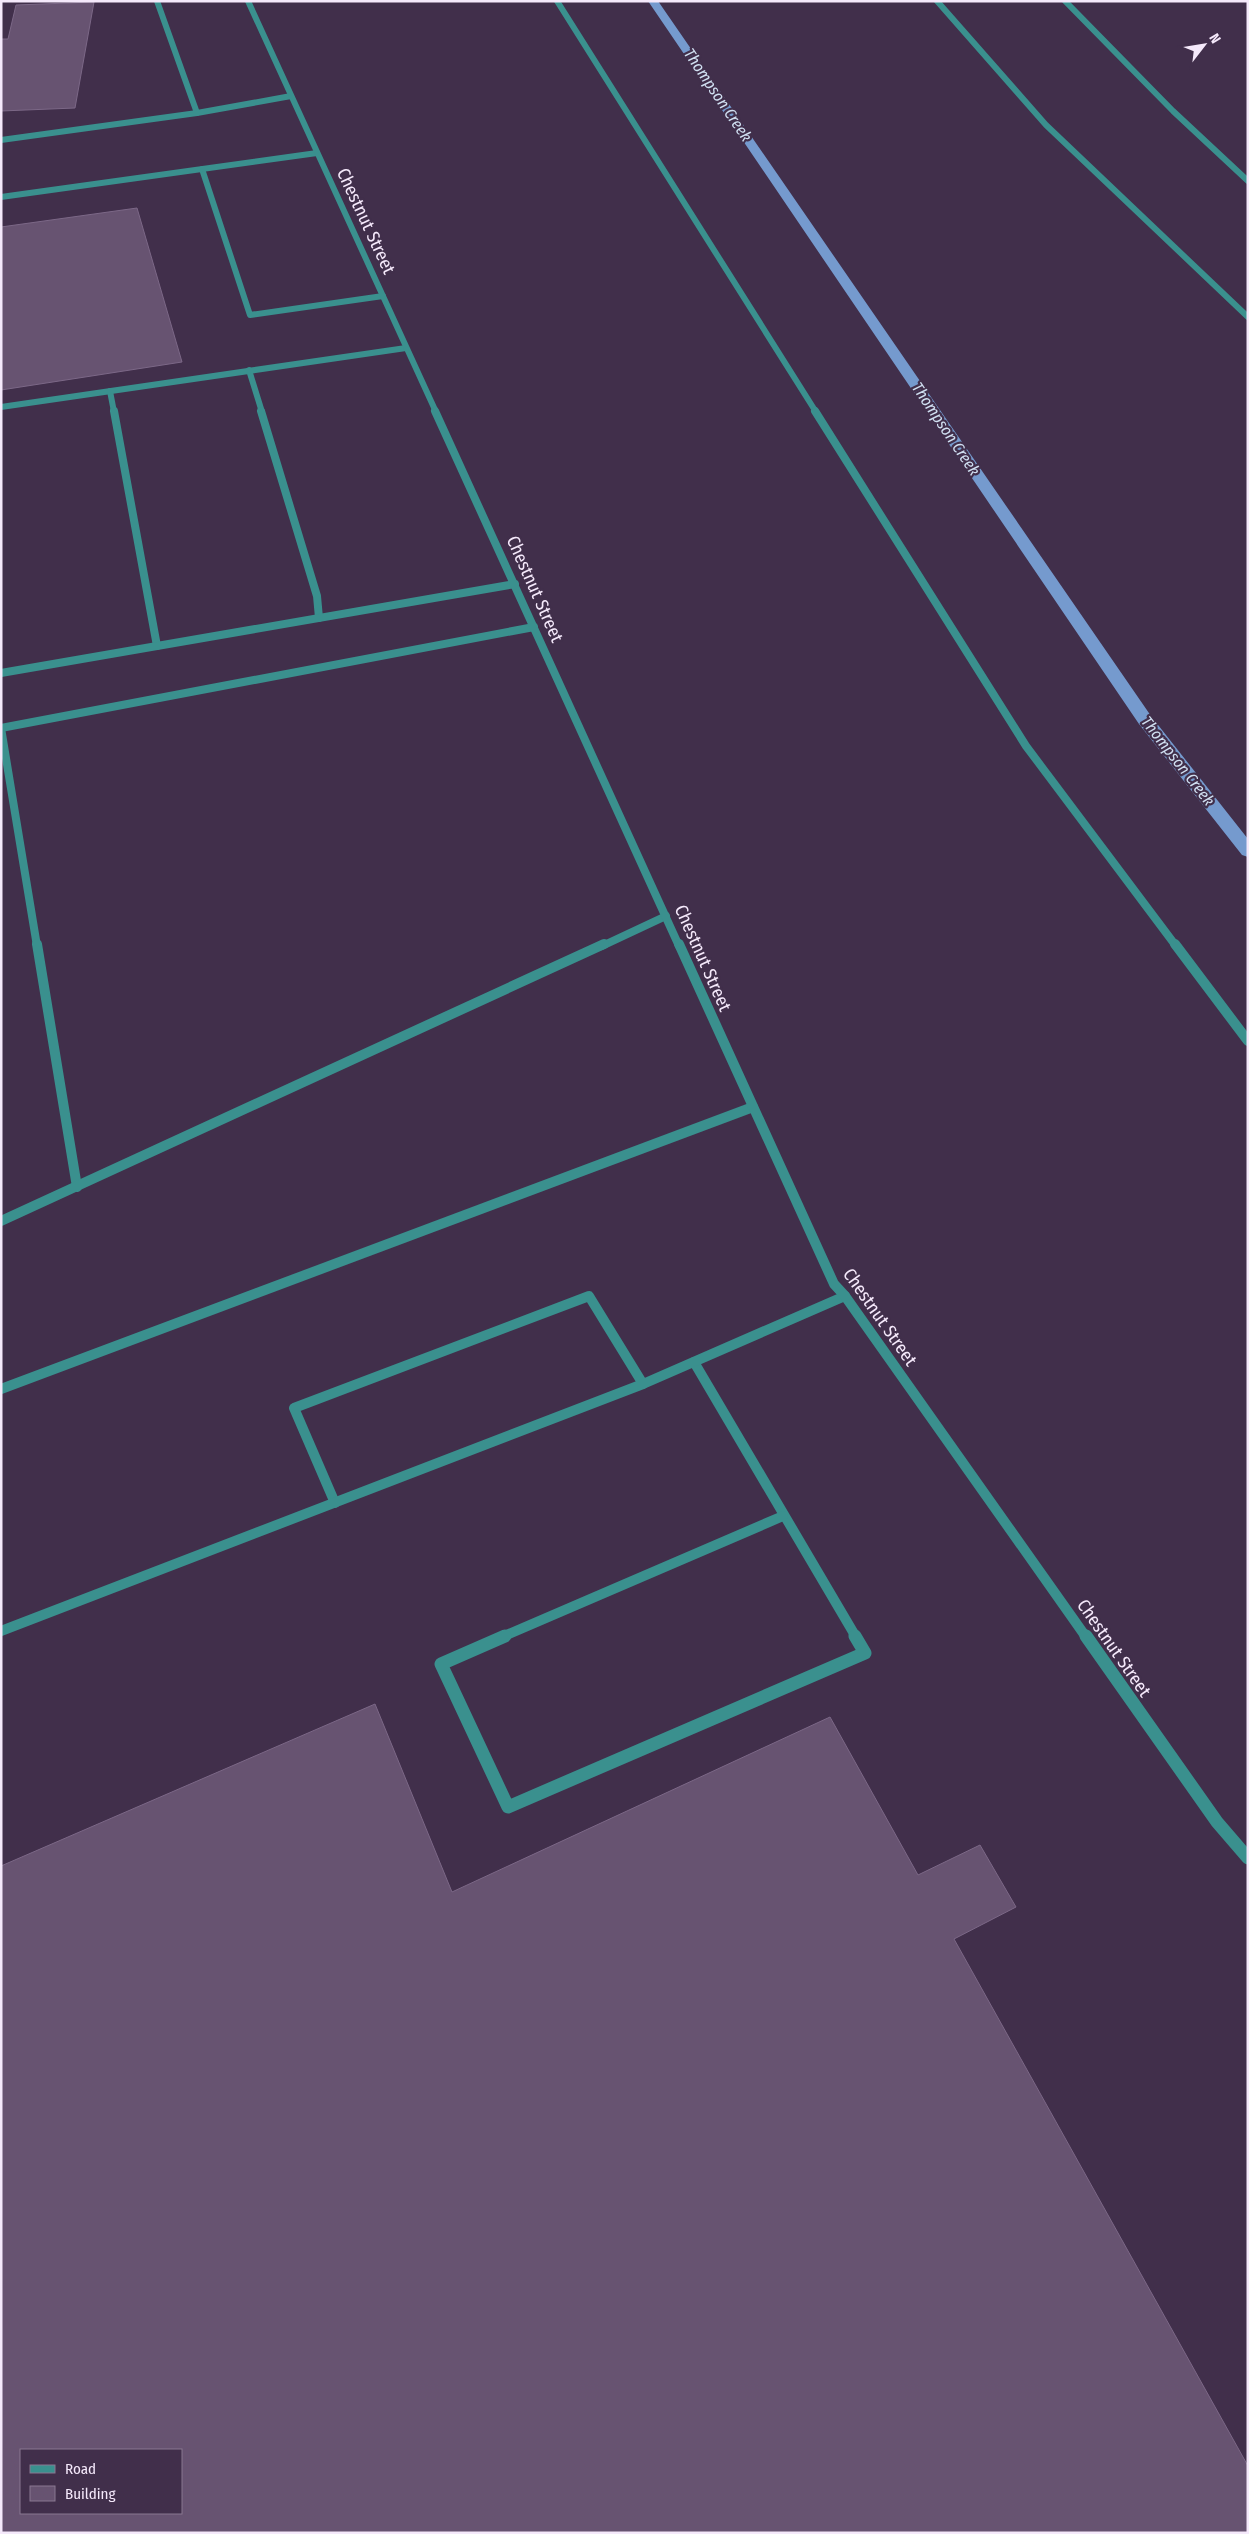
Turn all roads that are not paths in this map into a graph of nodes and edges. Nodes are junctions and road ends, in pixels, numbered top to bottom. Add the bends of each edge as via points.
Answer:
1 (157, 1) edge
2 (248, 1) edge
3 (557, 1) edge
4 (937, 1) edge
5 (1065, 1) edge
6 (292, 96) junction
7 (197, 114) junction
8 (1, 140) edge
9 (317, 153) junction
10 (202, 169) junction
11 (1248, 181) edge
12 (1, 197) edge
13 (383, 296) junction
14 (1248, 317) edge
15 (406, 348) junction
16 (249, 370) junction
17 (110, 391) junction
18 (1, 407) edge
19 (515, 584) junction
20 (319, 618) junction
21 (534, 627) junction
22 (157, 646) junction
23 (1, 673) edge
24 (1, 728) edge
25 (666, 916) junction
26 (1248, 1040) edge
27 (753, 1107) junction
28 (77, 1186) junction
29 (1, 1221) edge
30 (845, 1296) junction
31 (694, 1362) junction
32 (643, 1384) junction
33 (1, 1389) edge
34 (335, 1503) junction
35 (783, 1516) junction
36 (1, 1631) edge
37 (1248, 1858) edge

1 - 7 street
2 - 6 street, Chestnut Street
3 - 26 street via 1026,746
4 - 14 street via 1046,125
5 - 11 street via 1173,111
6 - 7 street
6 - 9 street, Chestnut Street
7 - 8 street
9 - 10 street
9 - 13 street, Chestnut Street
10 - 12 street
10 - 13 street via 250,315
13 - 15 street, Chestnut Street
15 - 16 street
15 - 19 street, Chestnut Street
16 - 17 street
16 - 20 street via 316,596
17 - 18 street
17 - 22 street
19 - 20 street
19 - 21 street, Chestnut Street
20 - 22 street
21 - 24 street
21 - 25 street, Chestnut Street
22 - 23 street
24 - 28 street
25 - 27 street, Chestnut Street
25 - 28 street
27 - 30 street, Chestnut Street via 834,1284
27 - 33 street
28 - 29 street
30 - 31 street
30 - 37 street, Chestnut Street via 1211,1814
31 - 32 street
31 - 35 street
32 - 34 street
32 - 34 street via 589,1296 294,1408
34 - 36 street
35 - 35 street via 441,1664 508,1807 864,1654

